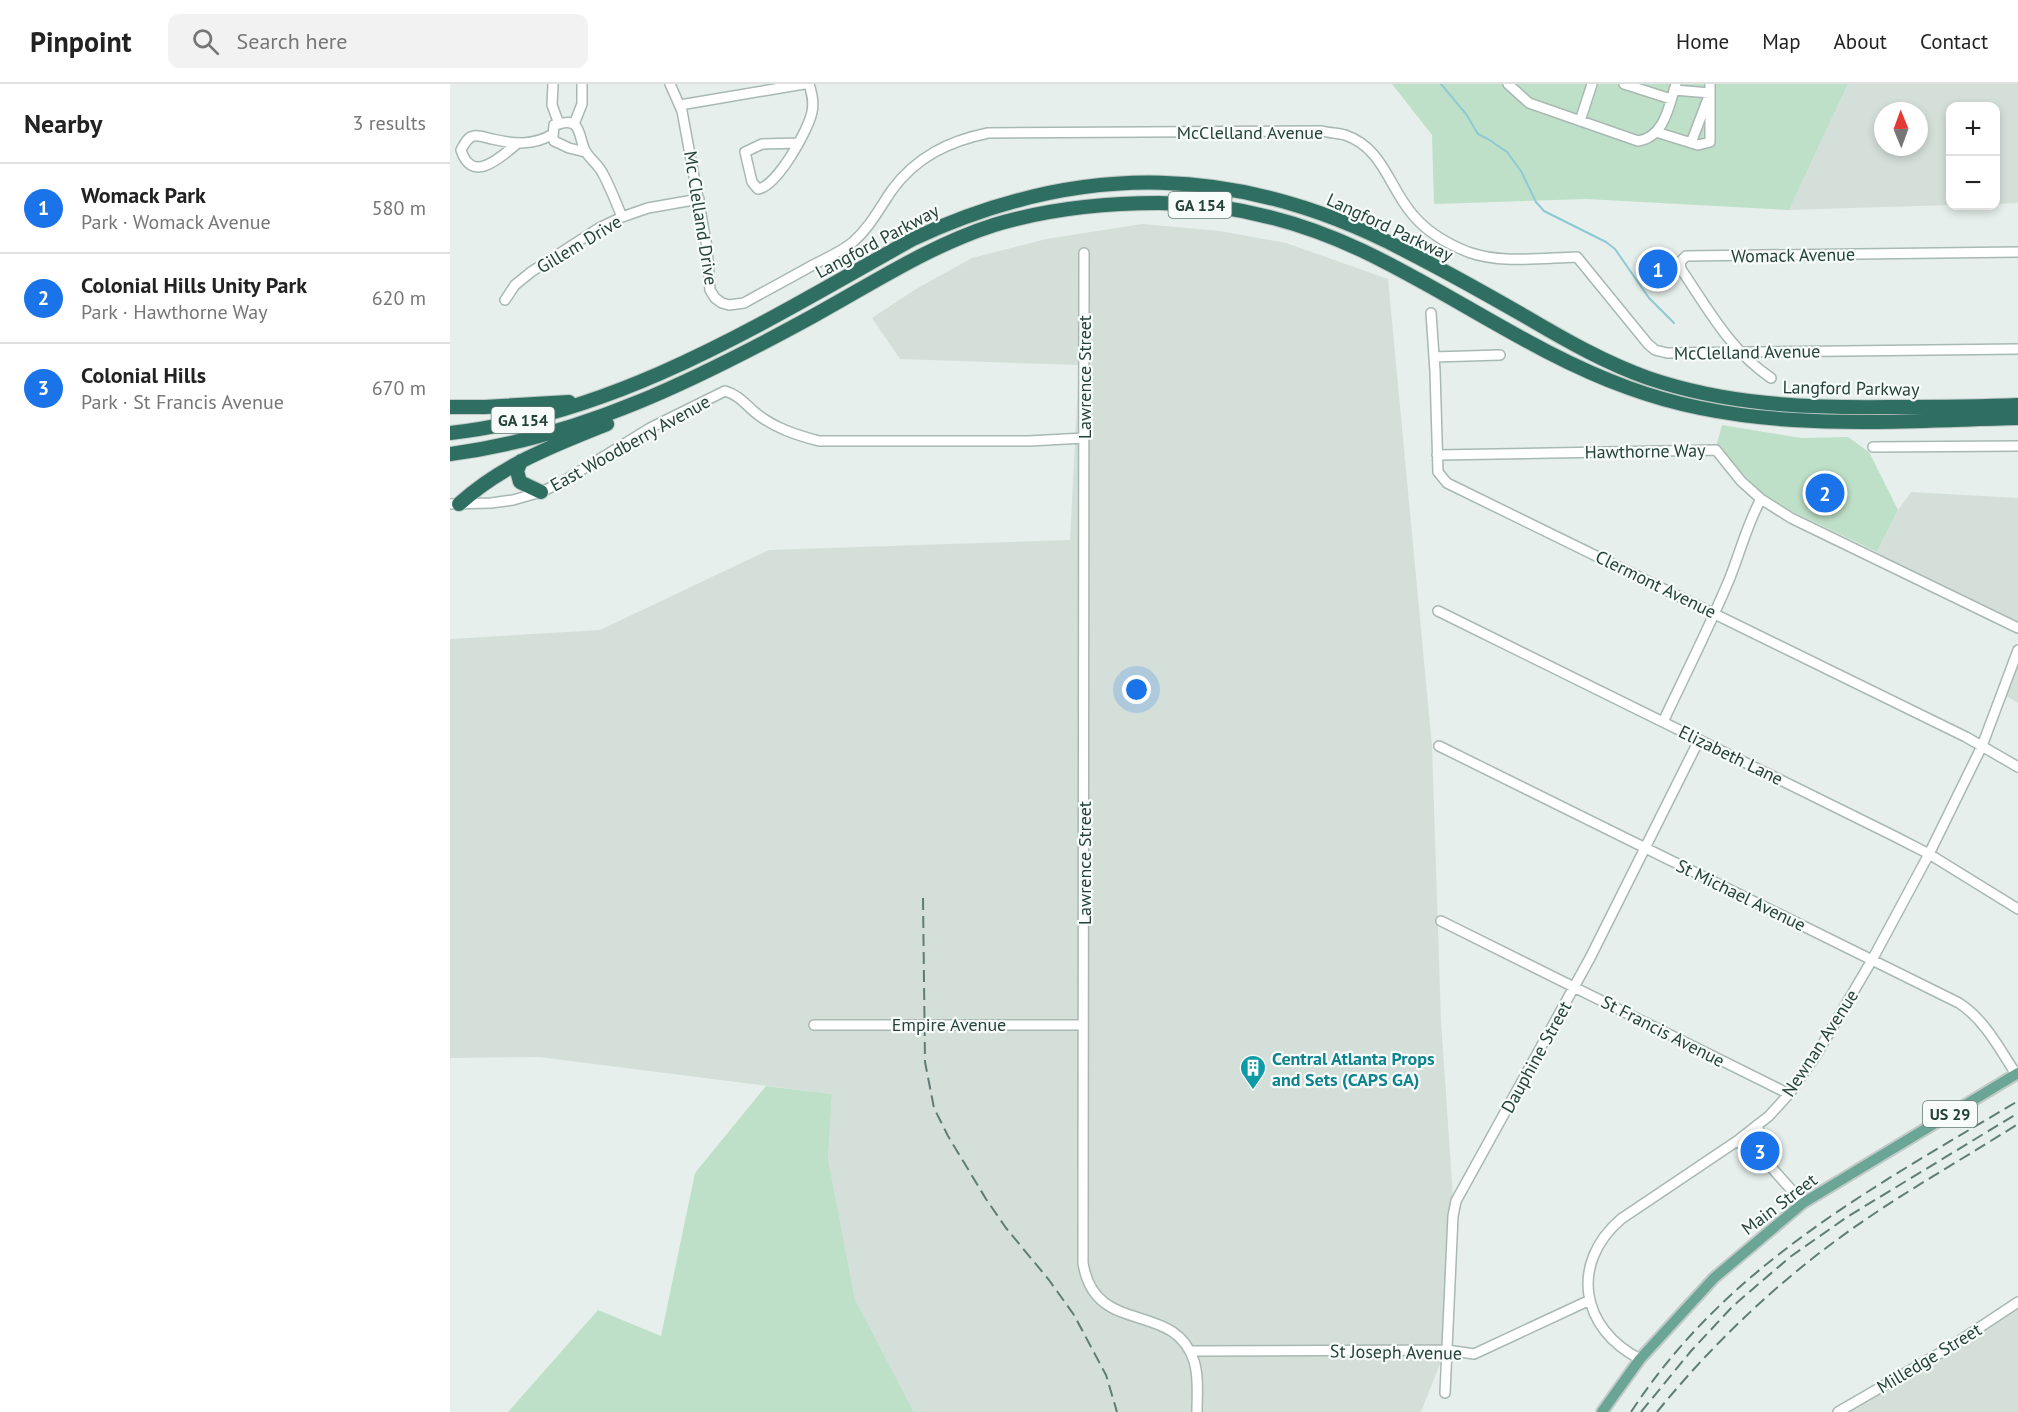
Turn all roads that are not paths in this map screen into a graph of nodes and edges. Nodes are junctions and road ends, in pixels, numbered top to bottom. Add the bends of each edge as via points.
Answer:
1 (553, 84) edge
2 (582, 84) edge
3 (670, 84) edge
4 (804, 84) edge
5 (809, 84) edge
6 (1508, 84) edge
7 (1592, 84) edge
8 (1624, 84) edge
9 (1710, 89) edge
10 (1674, 91) edge
11 (680, 105) junction
12 (1580, 122) junction
13 (559, 124) junction
14 (574, 124) junction
15 (1656, 132) junction
16 (553, 134) junction
17 (518, 143) junction
18 (798, 143) junction
19 (1691, 143) junction
20 (585, 152) junction
21 (699, 199) junction
22 (622, 217) junction
23 (2018, 252) edge
24 (1084, 253) dead end
25 (767, 290) joint
26 (505, 300) dead end
27 (1431, 313) dead end
28 (2018, 349) edge
29 (1740, 352) junction
30 (1500, 355) dead end
31 (1434, 357) junction
32 (1770, 378) dead end
33 (676, 387) junction
34 (595, 400) junction
35 (2018, 405) edge
36 (450, 407) edge
37 (2018, 418) edge
38 (450, 433) edge
39 (1084, 438) junction
40 (2018, 446) edge
41 (1873, 447) dead end
42 (450, 453) edge
43 (1437, 454) junction
44 (521, 461) junction
45 (541, 492) junction
46 (1761, 499) junction
47 (455, 504) edge
48 (1438, 611) dead end
49 (1715, 613) junction
50 (2018, 628) edge
51 (2018, 650) edge
52 (1663, 722) junction
53 (1699, 740) junction
54 (1439, 746) dead end
55 (1982, 746) junction
56 (2018, 767) edge
57 (1646, 848) junction
58 (1929, 854) junction
59 (2018, 909) edge
60 (1441, 921) dead end
61 (1872, 960) junction
62 (1575, 987) junction
63 (814, 1025) dead end
64 (1083, 1025) junction
65 (2017, 1073) edge
66 (1789, 1094) junction
67 (1757, 1125) junction
68 (1737, 1142) junction
69 (1771, 1167) junction
70 (1803, 1203) junction
71 (1590, 1300) junction
72 (2018, 1302) edge
73 (1447, 1350) junction
74 (1190, 1351) junction
75 (1640, 1359) junction
76 (1444, 1393) dead end
77 (1197, 1412) edge
78 (1602, 1412) edge
79 (1838, 1412) edge

1 - 13 street via 552,105
2 - 14 street via 582,104
3 - 11 street, Mc Clelland Drive
4 - 11 street
5 - 18 street via 812,111
6 - 12 street via 1529,103
7 - 12 street
8 - 10 street
9 - 10 street
9 - 19 street
9 - 19 street via 1710,142
10 - 15 street
11 - 21 street, Mc Clelland Drive
12 - 15 street via 1638,141
13 - 14 street
13 - 16 street via 554,125
14 - 20 street
15 - 19 street
16 - 17 street via 543,141
16 - 20 street via 554,141
17 - 17 street via 476,135 461,150 469,164 478,167 486,166
18 - 18 street via 776,177 758,189 752,182 746,152 762,144
20 - 22 street via 603,173
21 - 22 street, Gillem Drive
21 - 25 street, Mc Clelland Drive via 710,290 715,298 738,305
22 - 26 street, Gillem Drive via 531,272
23 - 29 street, Womack Avenue via 1682,258 1681,269
24 - 39 street, Lawrence Street
25 - 29 street, McClelland Avenue via 851,243 871,223 905,174 923,158 965,138 988,133 1322,131 1345,135 1374,154 1410,212 1448,243 1494,258 1577,257 1655,350
27 - 31 street, Clermont Avenue
28 - 29 street, McClelland Avenue
29 - 32 street
30 - 31 street
31 - 43 street, Clermont Avenue
33 - 37 highway, Langford Parkway / GA 154 via 932,251 992,226 1085,207 1183,203 1245,212 1307,228 1360,250 1590,373 1677,404 1741,416 1812,422
33 - 42 highway, Langford Parkway / GA 154 via 543,436
33 - 44 highway via 628,415
34 - 35 highway, Langford Parkway / GA 154 via 705,354 948,222 1047,192 1085,185 1135,183 1232,189 1324,214 1405,250 1588,352 1646,377 1699,393 1804,407
34 - 36 highway
34 - 38 highway, Langford Parkway / GA 154 via 521,421
39 - 45 street, East Woodberry Avenue via 819,441 777,427 736,394 725,391 650,428
39 - 64 street, Lawrence Street
40 - 41 street
43 - 46 street, Hawthorne Way via 1716,450
43 - 49 street, Clermont Avenue via 1438,472 1447,483
44 - 45 highway via 520,482
44 - 47 highway
45 - 47 street, East Woodberry Avenue via 513,500
46 - 49 street
46 - 50 street, Hawthorne Way via 1791,518
48 - 52 street, Elizabeth Lane
49 - 52 street
49 - 55 street, Clermont Avenue
51 - 55 street, Newnan Avenue
52 - 53 street, Elizabeth Lane
53 - 57 street, Dauphine Street
53 - 58 street, Elizabeth Lane
54 - 57 street, St Michael Avenue
55 - 56 street, Clermont Avenue
55 - 58 street, Newnan Avenue
57 - 61 street, St Michael Avenue
57 - 62 street, Dauphine Street
58 - 59 street, Elizabeth Lane
58 - 61 street, Newnan Avenue
60 - 62 street, St Francis Avenue
61 - 65 street, St Michael Avenue via 1971,1011 1986,1026
61 - 66 street, Newnan Avenue
62 - 66 street, St Francis Avenue
62 - 73 street, Dauphine Street via 1456,1201
63 - 64 street, Empire Avenue
64 - 74 street, Lawrence Street via 1085,1277 1105,1305 1167,1327
65 - 70 main road, Main Street / US 29
66 - 67 street, Newnan Avenue
67 - 68 street, Newnan Avenue
67 - 69 street
68 - 69 street
68 - 71 street, Newnan Avenue via 1610,1229 1591,1262
69 - 70 street
70 - 75 main road, Main Street / US 29 via 1714,1278
71 - 73 street, St Joseph Avenue via 1474,1354
71 - 75 street, Newnan Avenue via 1603,1330 1623,1351
72 - 79 street, Milledge Street
73 - 74 street, St Joseph Avenue
73 - 76 street, Dauphine Street
74 - 77 street, Lawrence Street via 1197,1374
75 - 78 main road, Main Street / US 29

